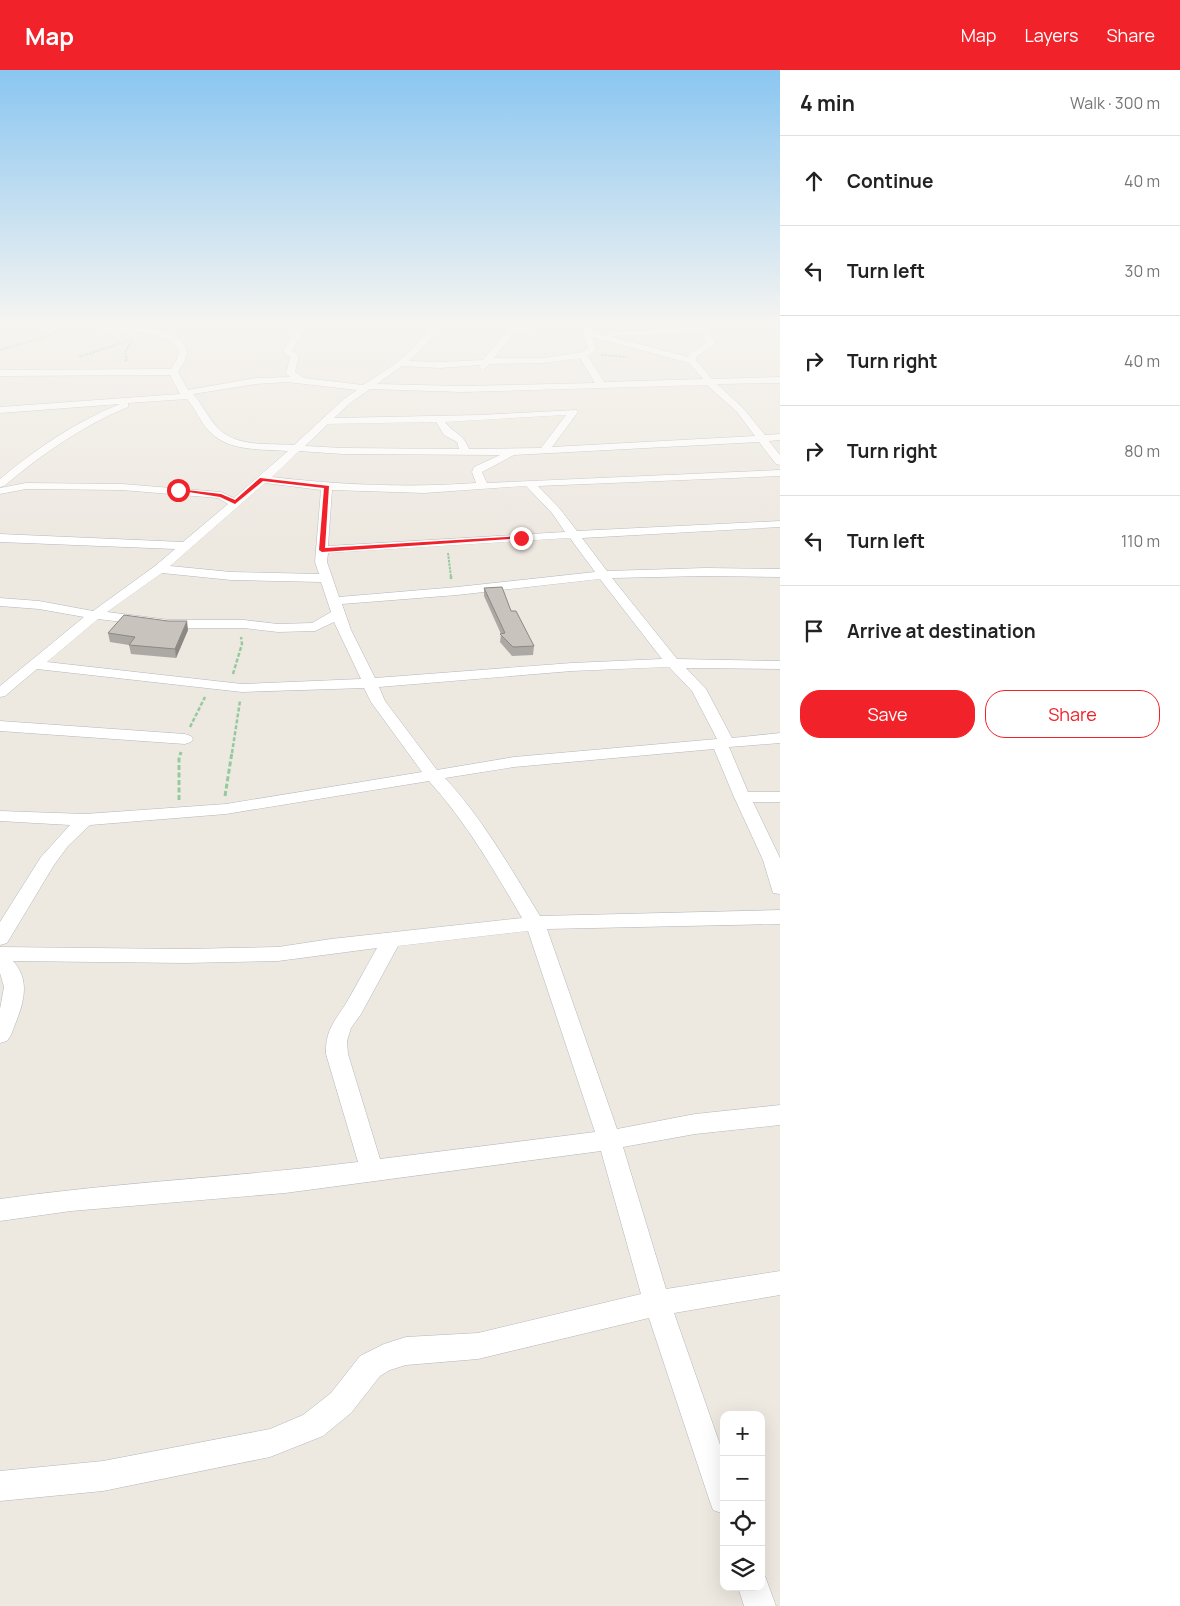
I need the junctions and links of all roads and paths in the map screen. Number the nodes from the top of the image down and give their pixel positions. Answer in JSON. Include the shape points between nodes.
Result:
{"nodes":[{"id":1,"x":148,"y":399,"type":"edge"},
{"id":2,"x":191,"y":399,"type":"edge"},
{"id":3,"x":350,"y":399,"type":"edge"},
{"id":4,"x":483,"y":399,"type":"edge"},
{"id":5,"x":568,"y":399,"type":"edge"},
{"id":6,"x":727,"y":399,"type":"edge"},
{"id":7,"x":135,"y":401,"type":"junction"},
{"id":8,"x":84,"y":404,"type":"junction"},
{"id":9,"x":2,"y":410,"type":"edge"},
{"id":10,"x":573,"y":412,"type":"junction"},
{"id":11,"x":438,"y":418,"type":"junction"},
{"id":12,"x":480,"y":418,"type":"junction"},
{"id":13,"x":2,"y":422,"type":"dead end"},
{"id":14,"x":327,"y":422,"type":"junction"},
{"id":15,"x":67,"y":432,"type":"junction"},
{"id":16,"x":780,"y":437,"type":"edge"},
{"id":17,"x":761,"y":438,"type":"junction"},
{"id":18,"x":297,"y":448,"type":"junction"},
{"id":19,"x":465,"y":451,"type":"junction"},
{"id":20,"x":544,"y":451,"type":"junction"},
{"id":21,"x":515,"y":452,"type":"junction"},
{"id":22,"x":779,"y":459,"type":"edge"},
{"id":23,"x":477,"y":472,"type":"junction"},
{"id":24,"x":780,"y":473,"type":"edge"},
{"id":25,"x":262,"y":479,"type":"junction"},
{"id":26,"x":529,"y":483,"type":"junction"},
{"id":27,"x":0,"y":484,"type":"edge"},
{"id":28,"x":483,"y":486,"type":"junction"},
{"id":29,"x":327,"y":487,"type":"junction"},
{"id":30,"x":450,"y":489,"type":"junction"},
{"id":31,"x":0,"y":491,"type":"edge"},
{"id":32,"x":235,"y":503,"type":"junction"},
{"id":33,"x":780,"y":524,"type":"edge"},
{"id":34,"x":574,"y":536,"type":"junction"},
{"id":35,"x":0,"y":538,"type":"edge"},
{"id":36,"x":446,"y":542,"type":"junction"},
{"id":37,"x":186,"y":546,"type":"junction"},
{"id":38,"x":322,"y":550,"type":"junction"},
{"id":39,"x":159,"y":569,"type":"junction"},
{"id":40,"x":780,"y":573,"type":"edge"},
{"id":41,"x":602,"y":575,"type":"junction"},
{"id":42,"x":325,"y":578,"type":"junction"},
{"id":43,"x":447,"y":592,"type":"junction"},
{"id":44,"x":0,"y":602,"type":"edge"},
{"id":45,"x":95,"y":615,"type":"junction"},
{"id":46,"x":338,"y":615,"type":"junction"},
{"id":47,"x":222,"y":624,"type":"junction"},
{"id":48,"x":673,"y":662,"type":"junction"},
{"id":49,"x":780,"y":665,"type":"edge"},
{"id":50,"x":36,"y":666,"type":"junction"},
{"id":51,"x":371,"y":683,"type":"junction"},
{"id":52,"x":235,"y":687,"type":"junction"},
{"id":53,"x":0,"y":693,"type":"edge"},
{"id":54,"x":0,"y":726,"type":"edge"},
{"id":55,"x":780,"y":738,"type":"edge"},
{"id":56,"x":185,"y":739,"type":"dead end"},
{"id":57,"x":724,"y":744,"type":"junction"},
{"id":58,"x":432,"y":774,"type":"junction"},
{"id":59,"x":742,"y":797,"type":"junction"},
{"id":60,"x":780,"y":797,"type":"edge"},
{"id":61,"x":226,"y":809,"type":"junction"},
{"id":62,"x":0,"y":816,"type":"edge"},
{"id":63,"x":85,"y":820,"type":"junction"},
{"id":64,"x":780,"y":888,"type":"edge"},
{"id":65,"x":780,"y":918,"type":"edge"},
{"id":66,"x":535,"y":923,"type":"junction"},
{"id":67,"x":0,"y":938,"type":"edge"},
{"id":68,"x":391,"y":940,"type":"junction"},
{"id":69,"x":0,"y":954,"type":"edge"},
{"id":70,"x":0,"y":961,"type":"edge"},
{"id":71,"x":0,"y":1035,"type":"edge"},
{"id":72,"x":780,"y":1115,"type":"edge"},
{"id":73,"x":609,"y":1140,"type":"junction"},
{"id":74,"x":372,"y":1171,"type":"junction"},
{"id":75,"x":0,"y":1210,"type":"edge"},
{"id":76,"x":780,"y":1283,"type":"edge"},
{"id":77,"x":657,"y":1303,"type":"junction"},
{"id":78,"x":0,"y":1486,"type":"edge"},
{"id":79,"x":720,"y":1488,"type":"edge"},
{"id":80,"x":755,"y":1591,"type":"edge"},
{"id":81,"x":760,"y":1606,"type":"edge"}],
"edges":[{"from":1,"to":7,"type":"street"},
{"from":2,"to":18,"type":"street","via":[[210,427],[228,440],[243,445]]},
{"from":3,"to":14,"type":"street"},
{"from":4,"to":12,"type":"street"},
{"from":5,"to":10,"type":"street"},
{"from":6,"to":17,"type":"street"},
{"from":7,"to":8,"type":"street"},
{"from":7,"to":15,"type":"street"},
{"from":8,"to":9,"type":"street"},
{"from":8,"to":15,"type":"street"},
{"from":9,"to":13,"type":"street","via":[[5,416]]},
{"from":10,"to":12,"type":"street"},
{"from":10,"to":20,"type":"street"},
{"from":11,"to":12,"type":"street"},
{"from":11,"to":14,"type":"street"},
{"from":11,"to":19,"type":"street","via":[[448,433],[461,440]]},
{"from":14,"to":18,"type":"street"},
{"from":15,"to":27,"type":"street"},
{"from":16,"to":17,"type":"street"},
{"from":17,"to":20,"type":"street"},
{"from":17,"to":22,"type":"street"},
{"from":18,"to":19,"type":"street"},
{"from":18,"to":25,"type":"street"},
{"from":19,"to":21,"type":"street"},
{"from":20,"to":21,"type":"street"},
{"from":21,"to":23,"type":"street","via":[[483,465]]},
{"from":23,"to":28,"type":"street"},
{"from":23,"to":30,"type":"street"},
{"from":24,"to":26,"type":"street"},
{"from":25,"to":29,"type":"street"},
{"from":25,"to":32,"type":"street"},
{"from":26,"to":28,"type":"street"},
{"from":26,"to":34,"type":"street"},
{"from":28,"to":30,"type":"street"},
{"from":29,"to":30,"type":"street"},
{"from":29,"to":38,"type":"street"},
{"from":31,"to":32,"type":"street","via":[[26,486],[122,487],[202,492],[221,495]]},
{"from":32,"to":37,"type":"street"},
{"from":33,"to":34,"type":"street"},
{"from":34,"to":36,"type":"street"},
{"from":34,"to":41,"type":"street"},
{"from":35,"to":37,"type":"street"},
{"from":36,"to":38,"type":"street"},
{"from":36,"to":43,"type":"path","via":[[451,580]]},
{"from":37,"to":39,"type":"street"},
{"from":38,"to":42,"type":"street","via":[[320,562]]},
{"from":39,"to":42,"type":"street","via":[[231,576]]},
{"from":39,"to":45,"type":"street"},
{"from":40,"to":41,"type":"street"},
{"from":41,"to":43,"type":"street"},
{"from":41,"to":48,"type":"street"},
{"from":42,"to":46,"type":"street"},
{"from":43,"to":46,"type":"street"},
{"from":44,"to":45,"type":"street"},
{"from":45,"to":47,"type":"street","via":[[170,624]]},
{"from":45,"to":50,"type":"street"},
{"from":46,"to":47,"type":"street","via":[[315,627]]},
{"from":46,"to":51,"type":"street"},
{"from":47,"to":52,"type":"path","via":[[242,638]]},
{"from":48,"to":49,"type":"street"},
{"from":48,"to":51,"type":"street"},
{"from":48,"to":57,"type":"street","via":[[699,689]]},
{"from":50,"to":52,"type":"street"},
{"from":50,"to":53,"type":"street"},
{"from":51,"to":52,"type":"street"},
{"from":51,"to":58,"type":"street","via":[[378,702]]},
{"from":52,"to":61,"type":"path","via":[[224,794]]},
{"from":54,"to":56,"type":"street"},
{"from":55,"to":57,"type":"street"},
{"from":57,"to":58,"type":"street","via":[[514,762]]},
{"from":57,"to":59,"type":"street"},
{"from":58,"to":61,"type":"street"},
{"from":58,"to":66,"type":"street","via":[[490,849]]},
{"from":59,"to":60,"type":"street"},
{"from":59,"to":64,"type":"street","via":[[772,860]]},
{"from":61,"to":63,"type":"street"},
{"from":62,"to":63,"type":"street"},
{"from":63,"to":67,"type":"street","via":[[47,861]]},
{"from":65,"to":66,"type":"street"},
{"from":66,"to":68,"type":"street"},
{"from":66,"to":73,"type":"street"},
{"from":68,"to":69,"type":"street","via":[[278,954]]},
{"from":68,"to":74,"type":"street","via":[[336,1041],[336,1054]]},
{"from":70,"to":71,"type":"street","via":[[13,976],[15,989]]},
{"from":72,"to":73,"type":"street","via":[[695,1124]]},
{"from":73,"to":74,"type":"street"},
{"from":73,"to":77,"type":"street"},
{"from":74,"to":75,"type":"street","via":[[285,1182],[71,1200]]},
{"from":76,"to":77,"type":"street"},
{"from":77,"to":78,"type":"street","via":[[478,1346],[406,1351],[384,1358],[370,1366],[341,1403],[313,1426],[270,1443],[103,1476]]},
{"from":77,"to":79,"type":"street"},
{"from":80,"to":81,"type":"street"}]}
